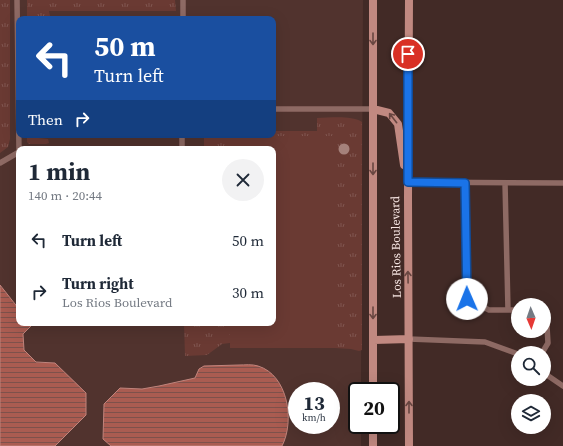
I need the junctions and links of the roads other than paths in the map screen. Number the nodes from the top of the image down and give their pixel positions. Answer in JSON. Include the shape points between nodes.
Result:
{"nodes":[{"id":1,"x":18,"y":0,"type":"edge"},
{"id":2,"x":183,"y":0,"type":"edge"},
{"id":3,"x":372,"y":0,"type":"edge"},
{"id":4,"x":409,"y":0,"type":"edge"},
{"id":5,"x":18,"y":16,"type":"edge"},
{"id":6,"x":183,"y":16,"type":"edge"},
{"id":7,"x":276,"y":109,"type":"edge"},
{"id":8,"x":373,"y":109,"type":"junction"},
{"id":9,"x":16,"y":154,"type":"edge"},
{"id":10,"x":0,"y":162,"type":"edge"},
{"id":11,"x":408,"y":182,"type":"junction"},
{"id":12,"x":465,"y":183,"type":"junction"},
{"id":13,"x":505,"y":183,"type":"junction"},
{"id":14,"x":563,"y":183,"type":"edge"},
{"id":15,"x":408,"y":197,"type":"junction"},
{"id":16,"x":508,"y":310,"type":"joint"},
{"id":17,"x":409,"y":339,"type":"junction"},
{"id":18,"x":374,"y":340,"type":"junction"},
{"id":19,"x":511,"y":351,"type":"edge"},
{"id":20,"x":551,"y":378,"type":"edge"},
{"id":21,"x":373,"y":382,"type":"edge"},
{"id":22,"x":563,"y":386,"type":"edge"},
{"id":23,"x":373,"y":434,"type":"edge"},
{"id":24,"x":373,"y":446,"type":"edge"},
{"id":25,"x":409,"y":446,"type":"edge"}],
"edges":[{"from":1,"to":5,"type":"lane"},
{"from":2,"to":6,"type":"lane"},
{"from":3,"to":8,"type":"main road","name":"Los Rios Boulevard","one_way":true},
{"from":4,"to":11,"type":"main road","name":"Los Rios Boulevard"},
{"from":7,"to":8,"type":"lane"},
{"from":15,"to":8,"type":"main road","one_way":true,"via":[[398,124],[390,113]]},
{"from":8,"to":18,"type":"main road","name":"Los Rios Boulevard","one_way":true},
{"from":9,"to":10,"type":"lane"},
{"from":11,"to":12,"type":"lane"},
{"from":11,"to":15,"type":"main road","name":"Los Rios Boulevard"},
{"from":12,"to":13,"type":"lane"},
{"from":12,"to":16,"type":"lane","via":[[467,299],[489,310]]},
{"from":13,"to":14,"type":"lane"},
{"from":13,"to":16,"type":"lane"},
{"from":17,"to":15,"type":"main road","name":"Los Rios Boulevard","one_way":true},
{"from":17,"to":18,"type":"main road"},
{"from":17,"to":19,"type":"lane","via":[[485,342]]},
{"from":25,"to":17,"type":"main road","name":"Los Rios Boulevard","one_way":true},
{"from":18,"to":21,"type":"main road","name":"Los Rios Boulevard"},
{"from":20,"to":22,"type":"lane"},
{"from":23,"to":24,"type":"main road"}]}
